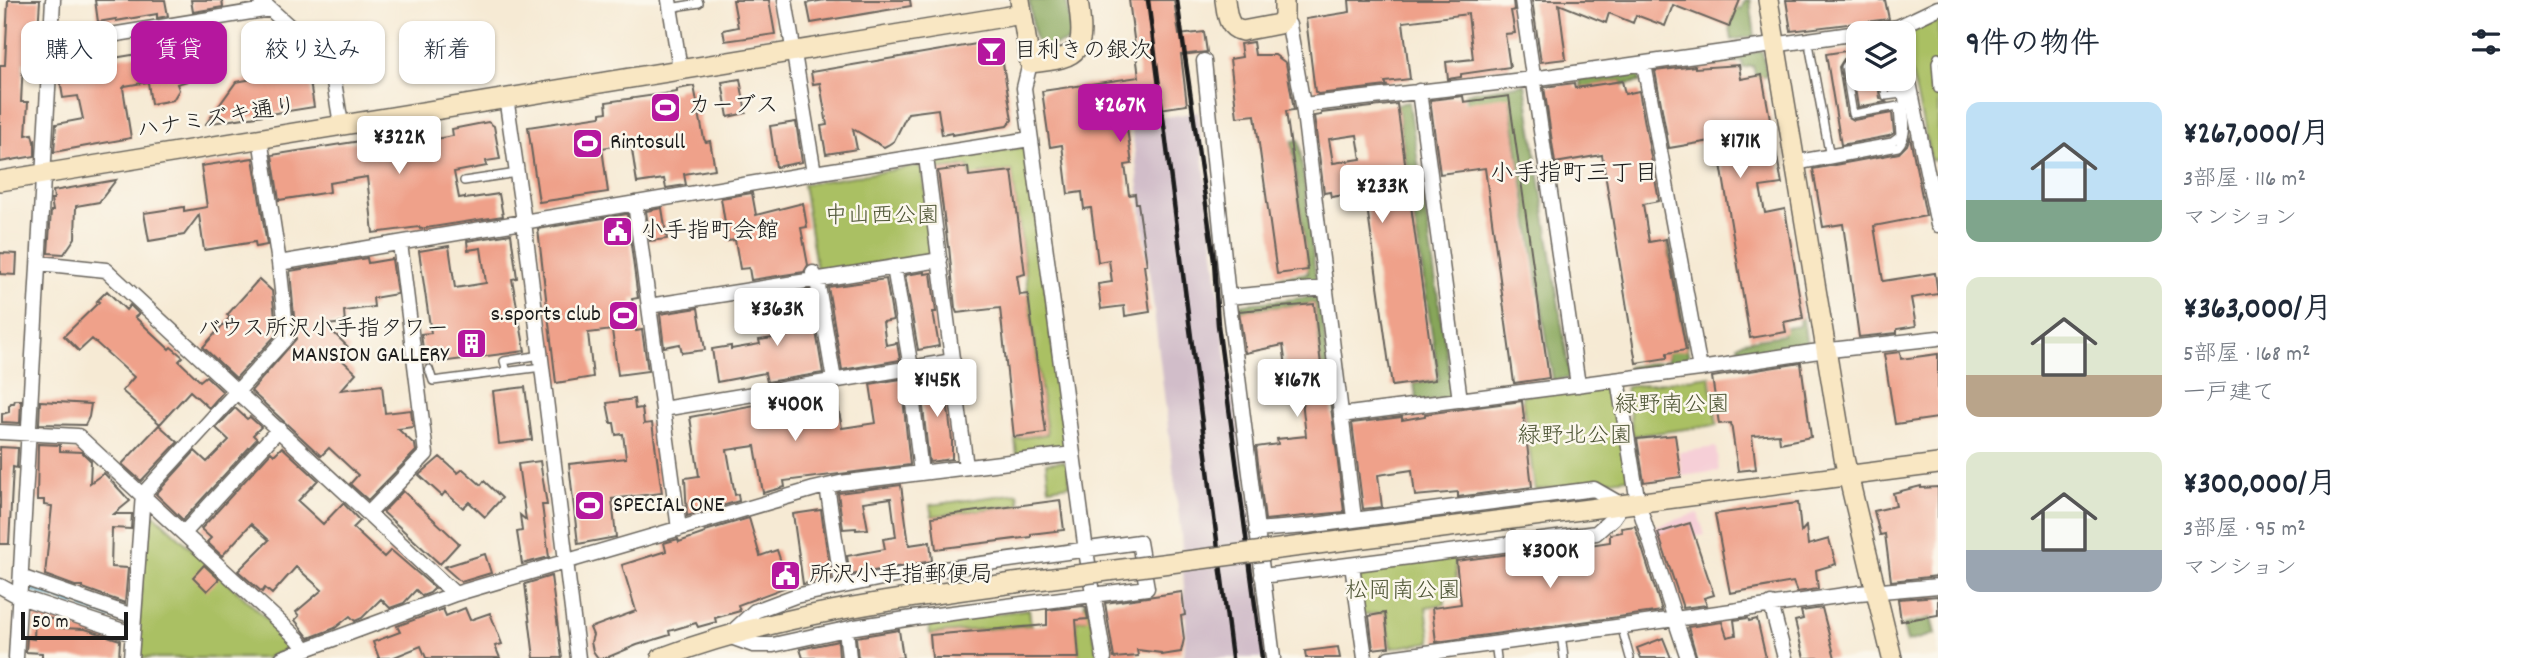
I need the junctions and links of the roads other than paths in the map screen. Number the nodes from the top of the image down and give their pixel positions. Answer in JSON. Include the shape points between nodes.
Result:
{"nodes":[{"id":1,"x":52,"y":0,"type":"edge"},
{"id":2,"x":698,"y":0,"type":"edge"},
{"id":3,"x":785,"y":0,"type":"edge"},
{"id":4,"x":1078,"y":0,"type":"edge"},
{"id":5,"x":1225,"y":0,"type":"edge"},
{"id":6,"x":1522,"y":0,"type":"edge"},
{"id":7,"x":1768,"y":0,"type":"edge"},
{"id":8,"x":670,"y":4,"type":"edge"},
{"id":9,"x":265,"y":5,"type":"edge"},
{"id":10,"x":1021,"y":7,"type":"edge"},
{"id":11,"x":1284,"y":8,"type":"edge"},
{"id":12,"x":1938,"y":8,"type":"edge"},
{"id":13,"x":51,"y":21,"type":"edge"},
{"id":14,"x":1914,"y":21,"type":"edge"},
{"id":15,"x":117,"y":33,"type":"edge"},
{"id":16,"x":1846,"y":35,"type":"edge"},
{"id":17,"x":1776,"y":46,"type":"junction"},
{"id":18,"x":1810,"y":49,"type":"dead end"},
{"id":19,"x":794,"y":50,"type":"junction"},
{"id":20,"x":1938,"y":57,"type":"edge"},
{"id":21,"x":1204,"y":61,"type":"dead end"},
{"id":22,"x":1030,"y":63,"type":"junction"},
{"id":23,"x":1644,"y":64,"type":"junction"},
{"id":24,"x":680,"y":69,"type":"junction"},
{"id":25,"x":1532,"y":79,"type":"junction"},
{"id":26,"x":48,"y":84,"type":"edge"},
{"id":27,"x":1938,"y":89,"type":"edge"},
{"id":28,"x":1419,"y":91,"type":"junction"},
{"id":29,"x":1849,"y":91,"type":"edge"},
{"id":30,"x":1885,"y":91,"type":"edge"},
{"id":31,"x":1911,"y":91,"type":"edge"},
{"id":32,"x":506,"y":97,"type":"junction"},
{"id":33,"x":1303,"y":105,"type":"junction"},
{"id":34,"x":341,"y":124,"type":"junction"},
{"id":35,"x":260,"y":138,"type":"junction"},
{"id":36,"x":1030,"y":139,"type":"junction"},
{"id":37,"x":1829,"y":152,"type":"junction"},
{"id":38,"x":926,"y":157,"type":"junction"},
{"id":39,"x":1795,"y":163,"type":"junction"},
{"id":40,"x":43,"y":173,"type":"junction"},
{"id":41,"x":517,"y":173,"type":"junction"},
{"id":42,"x":814,"y":173,"type":"junction"},
{"id":43,"x":0,"y":181,"type":"edge"},
{"id":44,"x":464,"y":181,"type":"dead end"},
{"id":45,"x":635,"y":203,"type":"junction"},
{"id":46,"x":524,"y":222,"type":"junction"},
{"id":47,"x":1938,"y":225,"type":"edge"},
{"id":48,"x":400,"y":243,"type":"junction"},
{"id":49,"x":940,"y":260,"type":"junction"},
{"id":50,"x":39,"y":262,"type":"junction"},
{"id":51,"x":279,"y":263,"type":"junction"},
{"id":52,"x":894,"y":267,"type":"junction"},
{"id":53,"x":815,"y":277,"type":"junction"},
{"id":54,"x":1325,"y":288,"type":"junction"},
{"id":55,"x":1228,"y":297,"type":"junction"},
{"id":56,"x":649,"y":306,"type":"junction"},
{"id":57,"x":1938,"y":338,"type":"edge"},
{"id":58,"x":1826,"y":350,"type":"junction"},
{"id":59,"x":542,"y":361,"type":"junction"},
{"id":60,"x":953,"y":361,"type":"junction"},
{"id":61,"x":429,"y":369,"type":"dead end"},
{"id":62,"x":910,"y":369,"type":"junction"},
{"id":63,"x":1700,"y":369,"type":"junction"},
{"id":64,"x":503,"y":372,"type":"junction"},
{"id":65,"x":834,"y":380,"type":"junction"},
{"id":66,"x":1618,"y":380,"type":"junction"},
{"id":67,"x":1578,"y":385,"type":"junction"},
{"id":68,"x":237,"y":390,"type":"junction"},
{"id":69,"x":1460,"y":400,"type":"junction"},
{"id":70,"x":663,"y":409,"type":"junction"},
{"id":71,"x":1341,"y":415,"type":"junction"},
{"id":72,"x":279,"y":429,"type":"junction"},
{"id":73,"x":0,"y":432,"type":"edge"},
{"id":74,"x":29,"y":434,"type":"junction"},
{"id":75,"x":1073,"y":454,"type":"junction"},
{"id":76,"x":1938,"y":464,"type":"edge"},
{"id":77,"x":966,"y":467,"type":"junction"},
{"id":78,"x":921,"y":473,"type":"junction"},
{"id":79,"x":1848,"y":476,"type":"junction"},
{"id":80,"x":827,"y":486,"type":"junction"},
{"id":81,"x":142,"y":494,"type":"junction"},
{"id":82,"x":1630,"y":504,"type":"junction"},
{"id":83,"x":369,"y":513,"type":"junction"},
{"id":84,"x":1354,"y":519,"type":"junction"},
{"id":85,"x":679,"y":528,"type":"junction"},
{"id":86,"x":1256,"y":530,"type":"junction"},
{"id":87,"x":184,"y":533,"type":"junction"},
{"id":88,"x":1086,"y":551,"type":"junction"},
{"id":89,"x":567,"y":560,"type":"junction"},
{"id":90,"x":1352,"y":565,"type":"junction"},
{"id":91,"x":1262,"y":576,"type":"junction"},
{"id":92,"x":21,"y":577,"type":"junction"},
{"id":93,"x":842,"y":585,"type":"junction"},
{"id":94,"x":0,"y":586,"type":"edge"},
{"id":95,"x":1938,"y":586,"type":"edge"},
{"id":96,"x":1876,"y":591,"type":"junction"},
{"id":97,"x":455,"y":594,"type":"junction"},
{"id":98,"x":1093,"y":595,"type":"junction"},
{"id":99,"x":20,"y":597,"type":"junction"},
{"id":100,"x":1771,"y":604,"type":"junction"},
{"id":101,"x":133,"y":616,"type":"junction"},
{"id":102,"x":1675,"y":619,"type":"junction"},
{"id":103,"x":1621,"y":625,"type":"junction"},
{"id":104,"x":846,"y":629,"type":"junction"},
{"id":105,"x":132,"y":634,"type":"junction"},
{"id":106,"x":1560,"y":634,"type":"junction"},
{"id":107,"x":728,"y":636,"type":"junction"},
{"id":108,"x":1495,"y":642,"type":"junction"},
{"id":109,"x":305,"y":649,"type":"junction"},
{"id":110,"x":1466,"y":652,"type":"edge"},
{"id":111,"x":16,"y":658,"type":"edge"},
{"id":112,"x":131,"y":658,"type":"edge"},
{"id":113,"x":282,"y":658,"type":"edge"},
{"id":114,"x":578,"y":658,"type":"edge"},
{"id":115,"x":661,"y":658,"type":"edge"},
{"id":116,"x":849,"y":658,"type":"edge"},
{"id":117,"x":1104,"y":658,"type":"edge"},
{"id":118,"x":1273,"y":658,"type":"edge"},
{"id":119,"x":1365,"y":658,"type":"edge"},
{"id":120,"x":1389,"y":658,"type":"edge"},
{"id":121,"x":1497,"y":658,"type":"edge"},
{"id":122,"x":1564,"y":658,"type":"edge"},
{"id":123,"x":1630,"y":658,"type":"edge"},
{"id":124,"x":1688,"y":658,"type":"edge"},
{"id":125,"x":1785,"y":658,"type":"edge"},
{"id":126,"x":1892,"y":658,"type":"edge"}],
"edges":[{"from":1,"to":13,"type":"street"},
{"from":2,"to":8,"type":"lane"},
{"from":3,"to":19,"type":"street"},
{"from":4,"to":22,"type":"street","via":[[1083,36],[1079,47],[1054,61]]},
{"from":5,"to":11,"type":"street","via":[[1227,16],[1237,30],[1271,28],[1279,24]]},
{"from":6,"to":25,"type":"street"},
{"from":7,"to":17,"type":"street"},
{"from":8,"to":24,"type":"street"},
{"from":9,"to":15,"type":"street"},
{"from":9,"to":34,"type":"street","via":[[331,64]]},
{"from":10,"to":19,"type":"street","name":"ハナミズキ通り"},
{"from":10,"to":22,"type":"street"},
{"from":11,"to":33,"type":"street"},
{"from":12,"to":14,"type":"street"},
{"from":16,"to":17,"type":"street"},
{"from":17,"to":23,"type":"street"},
{"from":17,"to":39,"type":"street"},
{"from":18,"to":37,"type":"lane"},
{"from":19,"to":24,"type":"street","name":"ハナミズキ通り"},
{"from":19,"to":42,"type":"street"},
{"from":20,"to":27,"type":"lane"},
{"from":21,"to":55,"type":"street"},
{"from":22,"to":36,"type":"street","via":[[1024,88]]},
{"from":23,"to":25,"type":"street"},
{"from":23,"to":63,"type":"street"},
{"from":24,"to":32,"type":"street","name":"ハナミズキ通り"},
{"from":25,"to":28,"type":"street"},
{"from":25,"to":67,"type":"street"},
{"from":26,"to":40,"type":"street"},
{"from":28,"to":33,"type":"street"},
{"from":28,"to":69,"type":"street"},
{"from":29,"to":37,"type":"lane","via":[[1853,114],[1898,106],[1899,136],[1892,142]]},
{"from":30,"to":39,"type":"lane","via":[[1886,96],[1902,94],[1906,133],[1898,147]]},
{"from":31,"to":47,"type":"street"},
{"from":32,"to":34,"type":"street","name":"ハナミズキ通り"},
{"from":32,"to":41,"type":"street"},
{"from":33,"to":54,"type":"street"},
{"from":34,"to":35,"type":"street","name":"ハナミズキ通り"},
{"from":35,"to":40,"type":"street","name":"ハナミズキ通り"},
{"from":35,"to":51,"type":"street"},
{"from":36,"to":38,"type":"street"},
{"from":36,"to":75,"type":"street"},
{"from":37,"to":39,"type":"lane"},
{"from":38,"to":42,"type":"street"},
{"from":38,"to":49,"type":"street"},
{"from":39,"to":58,"type":"street"},
{"from":40,"to":43,"type":"street","name":"ハナミズキ通り"},
{"from":40,"to":50,"type":"street"},
{"from":41,"to":44,"type":"lane"},
{"from":41,"to":46,"type":"street"},
{"from":42,"to":45,"type":"street"},
{"from":45,"to":46,"type":"street"},
{"from":45,"to":56,"type":"street"},
{"from":46,"to":48,"type":"street"},
{"from":46,"to":59,"type":"street"},
{"from":48,"to":51,"type":"street"},
{"from":48,"to":83,"type":"street","via":[[426,454]]},
{"from":49,"to":52,"type":"street"},
{"from":49,"to":60,"type":"street"},
{"from":50,"to":68,"type":"street","via":[[106,270]]},
{"from":50,"to":74,"type":"street"},
{"from":51,"to":68,"type":"street","via":[[287,337]]},
{"from":52,"to":53,"type":"street"},
{"from":52,"to":62,"type":"street"},
{"from":53,"to":56,"type":"street"},
{"from":53,"to":65,"type":"street"},
{"from":54,"to":55,"type":"street"},
{"from":54,"to":71,"type":"street"},
{"from":55,"to":86,"type":"street"},
{"from":56,"to":70,"type":"street"},
{"from":57,"to":58,"type":"street"},
{"from":58,"to":63,"type":"street"},
{"from":58,"to":79,"type":"street"},
{"from":59,"to":64,"type":"lane"},
{"from":59,"to":64,"type":"lane","via":[[504,360]]},
{"from":59,"to":89,"type":"street"},
{"from":60,"to":62,"type":"street"},
{"from":60,"to":77,"type":"street"},
{"from":61,"to":64,"type":"lane","via":[[433,381]]},
{"from":62,"to":65,"type":"street"},
{"from":62,"to":78,"type":"street"},
{"from":63,"to":66,"type":"street"},
{"from":65,"to":70,"type":"street"},
{"from":66,"to":67,"type":"street"},
{"from":66,"to":82,"type":"street"},
{"from":67,"to":69,"type":"street"},
{"from":68,"to":72,"type":"street"},
{"from":68,"to":81,"type":"street"},
{"from":69,"to":71,"type":"street"},
{"from":70,"to":85,"type":"street"},
{"from":71,"to":84,"type":"street"},
{"from":72,"to":83,"type":"street"},
{"from":72,"to":87,"type":"street"},
{"from":73,"to":74,"type":"street"},
{"from":74,"to":81,"type":"street","via":[[78,436]]},
{"from":74,"to":92,"type":"street"},
{"from":75,"to":77,"type":"street"},
{"from":75,"to":88,"type":"street"},
{"from":76,"to":79,"type":"street"},
{"from":77,"to":78,"type":"street"},
{"from":78,"to":80,"type":"street"},
{"from":79,"to":82,"type":"street"},
{"from":79,"to":96,"type":"street"},
{"from":80,"to":85,"type":"street"},
{"from":80,"to":93,"type":"street"},
{"from":81,"to":87,"type":"street"},
{"from":81,"to":101,"type":"street"},
{"from":82,"to":84,"type":"street","via":[[1594,489]]},
{"from":82,"to":90,"type":"street","via":[[1596,533]]},
{"from":82,"to":102,"type":"street"},
{"from":82,"to":107,"type":"street","bridge":true,"via":[[876,602],[793,617]]},
{"from":83,"to":97,"type":"street"},
{"from":84,"to":86,"type":"street"},
{"from":85,"to":89,"type":"street"},
{"from":86,"to":91,"type":"street"},
{"from":87,"to":109,"type":"street"},
{"from":88,"to":93,"type":"street"},
{"from":88,"to":98,"type":"street"},
{"from":88,"to":98,"type":"street","via":[[1139,542],[1147,588]]},
{"from":89,"to":97,"type":"street"},
{"from":89,"to":114,"type":"street"},
{"from":90,"to":91,"type":"street"},
{"from":90,"to":119,"type":"street"},
{"from":91,"to":118,"type":"street"},
{"from":92,"to":99,"type":"street"},
{"from":92,"to":101,"type":"street"},
{"from":93,"to":107,"type":"street","via":[[755,611]]},
{"from":94,"to":99,"type":"street"},
{"from":95,"to":96,"type":"street"},
{"from":96,"to":100,"type":"street"},
{"from":96,"to":126,"type":"street"},
{"from":97,"to":109,"type":"street"},
{"from":98,"to":104,"type":"street"},
{"from":98,"to":117,"type":"street"},
{"from":99,"to":105,"type":"street"},
{"from":99,"to":111,"type":"street"},
{"from":100,"to":102,"type":"street"},
{"from":100,"to":125,"type":"street"},
{"from":101,"to":105,"type":"street"},
{"from":102,"to":103,"type":"street"},
{"from":102,"to":124,"type":"street"},
{"from":103,"to":106,"type":"street"},
{"from":103,"to":123,"type":"lane"},
{"from":104,"to":107,"type":"street","via":[[774,645],[753,645]]},
{"from":104,"to":116,"type":"street"},
{"from":105,"to":112,"type":"street"},
{"from":106,"to":108,"type":"street"},
{"from":106,"to":122,"type":"lane"},
{"from":107,"to":115,"type":"street"},
{"from":108,"to":110,"type":"street"},
{"from":108,"to":121,"type":"lane"},
{"from":109,"to":113,"type":"street"},
{"from":110,"to":120,"type":"street"}]}
